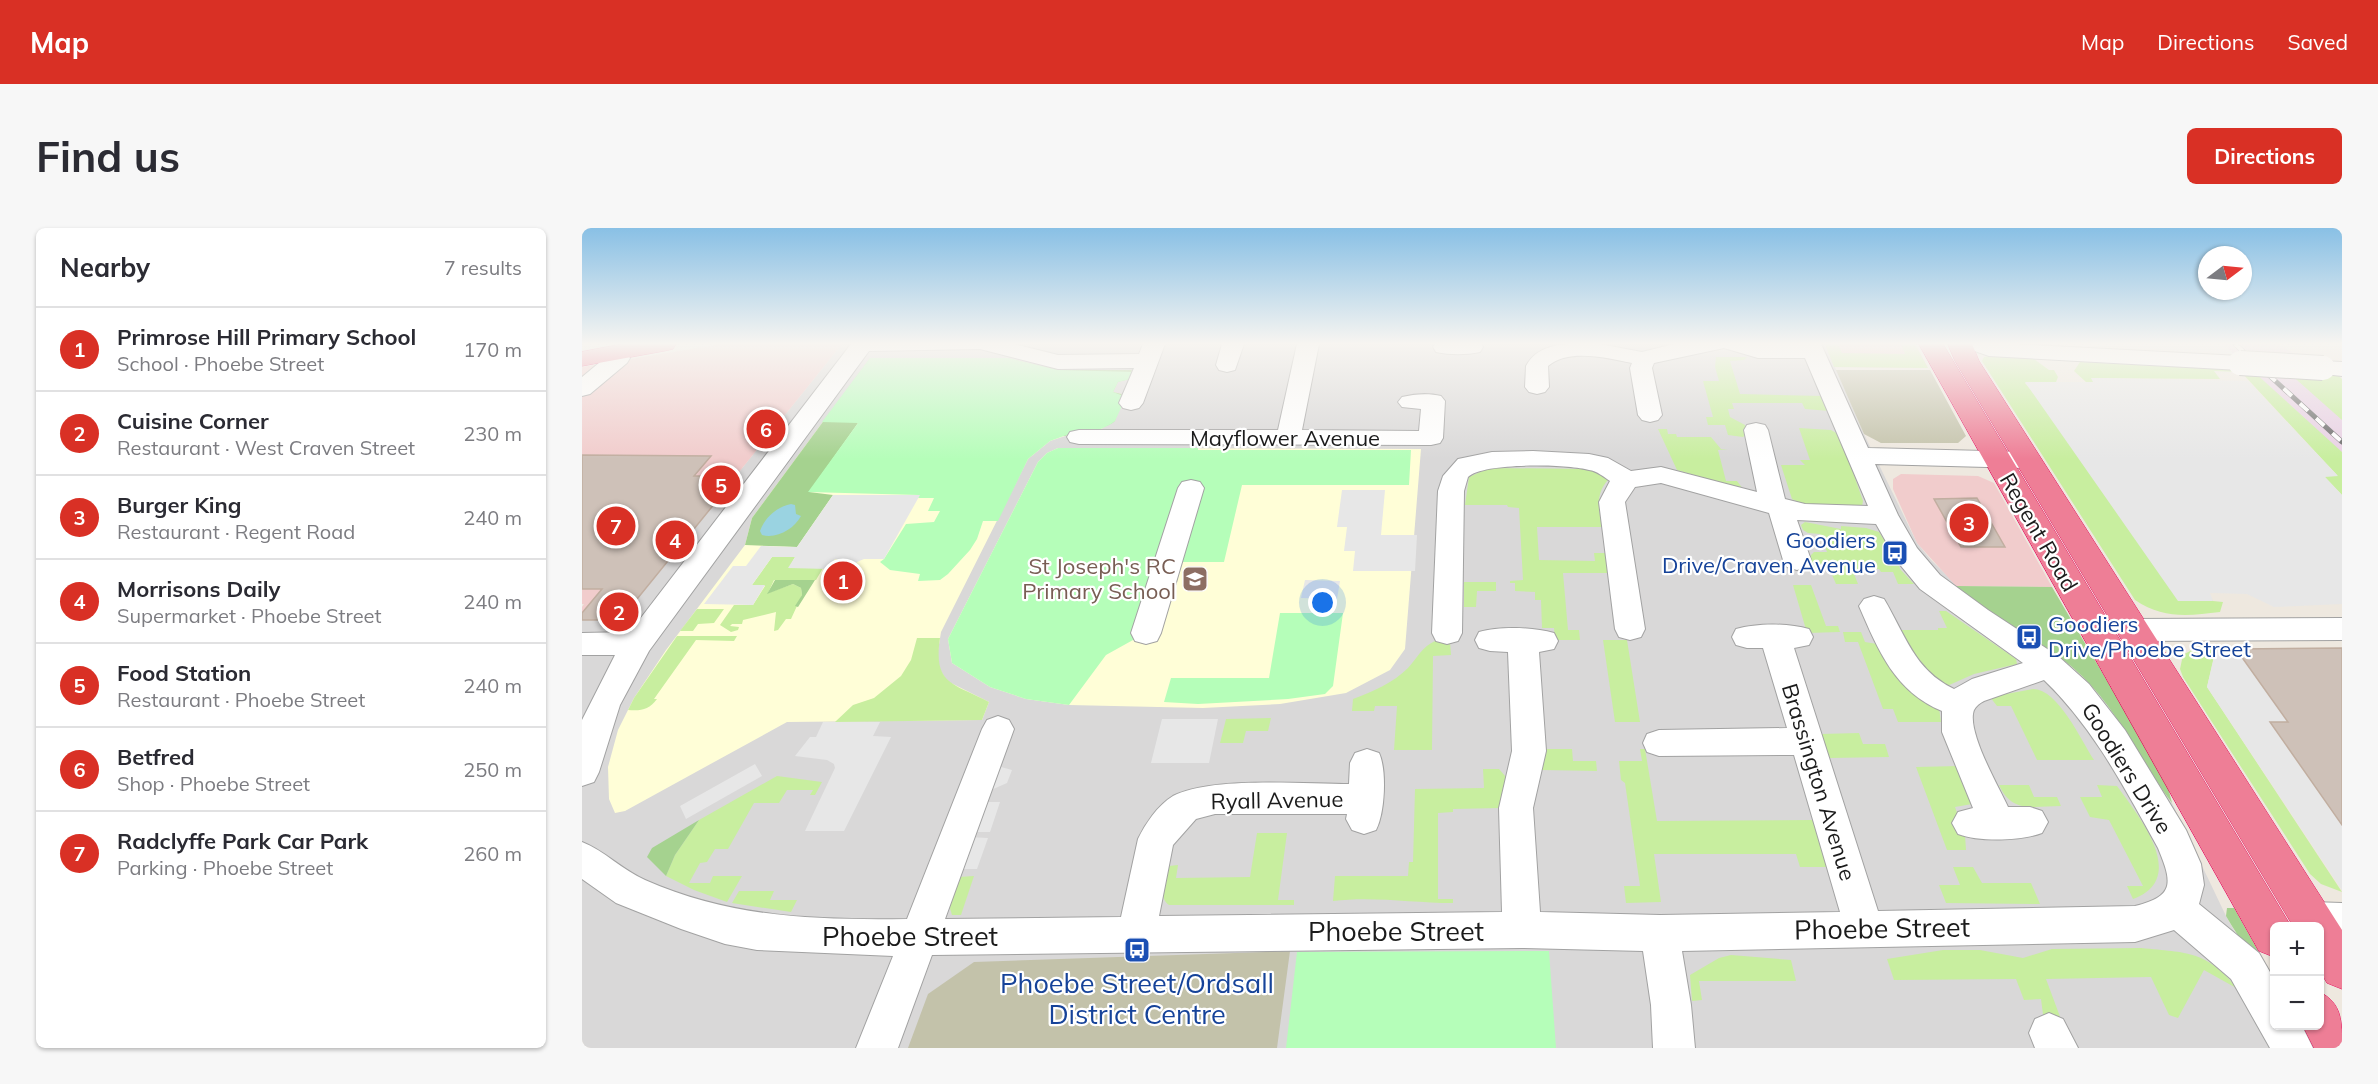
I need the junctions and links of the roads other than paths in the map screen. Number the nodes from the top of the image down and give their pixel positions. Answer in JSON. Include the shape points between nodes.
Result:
{"nodes":[{"id":1,"x":835,"y":382,"type":"edge"},
{"id":2,"x":1135,"y":382,"type":"edge"},
{"id":3,"x":1300,"y":382,"type":"edge"},
{"id":4,"x":1535,"y":382,"type":"edge"},
{"id":5,"x":1644,"y":382,"type":"edge"},
{"id":6,"x":1826,"y":382,"type":"edge"},
{"id":7,"x":1958,"y":382,"type":"edge"},
{"id":8,"x":1968,"y":382,"type":"edge"},
{"id":9,"x":1535,"y":387,"type":"dead end"},
{"id":10,"x":1130,"y":392,"type":"dead end"},
{"id":11,"x":1410,"y":402,"type":"dead end"},
{"id":12,"x":1651,"y":415,"type":"dead end"},
{"id":13,"x":1756,"y":430,"type":"dead end"},
{"id":14,"x":1079,"y":437,"type":"dead end"},
{"id":15,"x":1288,"y":438,"type":"junction"},
{"id":16,"x":1859,"y":456,"type":"junction"},
{"id":17,"x":2013,"y":460,"type":"junction"},
{"id":18,"x":1627,"y":480,"type":"junction"},
{"id":19,"x":1191,"y":488,"type":"dead end"},
{"id":20,"x":1777,"y":506,"type":"junction"},
{"id":21,"x":1885,"y":515,"type":"junction"},
{"id":22,"x":1801,"y":548,"type":"dead end"},
{"id":23,"x":1876,"y":624,"type":"dead end"},
{"id":24,"x":1630,"y":629,"type":"dead end"},
{"id":25,"x":2342,"y":629,"type":"edge"},
{"id":26,"x":2132,"y":630,"type":"junction"},
{"id":27,"x":1146,"y":633,"type":"dead end"},
{"id":28,"x":1447,"y":633,"type":"dead end"},
{"id":29,"x":1773,"y":637,"type":"dead end"},
{"id":30,"x":1490,"y":640,"type":"dead end"},
{"id":31,"x":638,"y":643,"type":"junction"},
{"id":32,"x":582,"y":644,"type":"edge"},
{"id":33,"x":2048,"y":664,"type":"junction"},
{"id":34,"x":1959,"y":704,"type":"junction"},
{"id":35,"x":998,"y":729,"type":"dead end"},
{"id":36,"x":1807,"y":741,"type":"junction"},
{"id":37,"x":1659,"y":743,"type":"dead end"},
{"id":38,"x":1367,"y":763,"type":"dead end"},
{"id":39,"x":582,"y":772,"type":"edge"},
{"id":40,"x":1999,"y":822,"type":"dead end"},
{"id":41,"x":582,"y":858,"type":"edge"},
{"id":42,"x":2176,"y":908,"type":"junction"},
{"id":43,"x":2320,"y":922,"type":"edge"},
{"id":44,"x":1864,"y":928,"type":"junction"},
{"id":45,"x":2324,"y":929,"type":"edge"},
{"id":46,"x":1522,"y":930,"type":"junction"},
{"id":47,"x":2270,"y":930,"type":"edge"},
{"id":48,"x":1137,"y":933,"type":"junction"},
{"id":49,"x":1660,"y":933,"type":"junction"},
{"id":50,"x":920,"y":938,"type":"junction"},
{"id":51,"x":2342,"y":968,"type":"edge"},
{"id":52,"x":2270,"y":1009,"type":"edge"},
{"id":53,"x":2324,"y":1022,"type":"edge"},
{"id":54,"x":2282,"y":1030,"type":"edge"},
{"id":55,"x":877,"y":1048,"type":"edge"},
{"id":56,"x":1674,"y":1048,"type":"edge"},
{"id":57,"x":2292,"y":1048,"type":"edge"},
{"id":58,"x":2339,"y":1048,"type":"edge"}],
"edges":[{"from":1,"to":31,"type":"street"},
{"from":2,"to":10,"type":"street"},
{"from":3,"to":15,"type":"street"},
{"from":4,"to":9,"type":"street"},
{"from":5,"to":12,"type":"street"},
{"from":6,"to":16,"type":"street","name":"Goodiers Drive"},
{"from":7,"to":17,"type":"highway","name":"Regent Road"},
{"from":8,"to":17,"type":"highway"},
{"from":11,"to":15,"type":"street","name":"Mayflower Avenue","via":[[1434,401],[1431,438]]},
{"from":13,"to":20,"type":"street"},
{"from":14,"to":15,"type":"street","name":"Mayflower Avenue"},
{"from":16,"to":17,"type":"street"},
{"from":16,"to":21,"type":"street","name":"Goodiers Drive"},
{"from":17,"to":26,"type":"highway","name":"Regent Road"},
{"from":17,"to":47,"type":"highway","name":"Regent Road"},
{"from":18,"to":20,"type":"street","via":[[1670,477]]},
{"from":18,"to":24,"type":"street","via":[[1612,502]]},
{"from":18,"to":28,"type":"street","via":[[1599,464],[1579,460],[1492,460],[1472,462],[1459,470],[1451,491]]},
{"from":19,"to":27,"type":"street"},
{"from":20,"to":21,"type":"street","via":[[1830,515]]},
{"from":20,"to":22,"type":"street"},
{"from":21,"to":33,"type":"street","name":"Goodiers Drive","via":[[1907,554],[1930,582]]},
{"from":23,"to":34,"type":"street","via":[[1914,680]]},
{"from":25,"to":26,"type":"street"},
{"from":26,"to":43,"type":"highway","name":"Regent Road"},
{"from":29,"to":36,"type":"street","name":"Brassington Avenue"},
{"from":30,"to":46,"type":"street","via":[[1533,641],[1529,751],[1516,808]]},
{"from":31,"to":32,"type":"street"},
{"from":31,"to":39,"type":"street","via":[[596,720]]},
{"from":33,"to":34,"type":"street","via":[[2020,677],[1979,688]]},
{"from":33,"to":42,"type":"street","name":"Goodiers Drive","via":[[2078,693],[2113,739],[2173,841],[2183,864],[2186,885]]},
{"from":34,"to":40,"type":"street","via":[[1958,732]]},
{"from":35,"to":50,"type":"street"},
{"from":36,"to":37,"type":"street"},
{"from":36,"to":44,"type":"street","name":"Brassington Avenue"},
{"from":38,"to":48,"type":"street","name":"Ryall Avenue","via":[[1365,809],[1215,799],[1185,807],[1156,839]]},
{"from":41,"to":50,"type":"street","name":"Phoebe Street","via":[[629,891],[724,926],[790,935]]},
{"from":42,"to":44,"type":"street","name":"Phoebe Street","via":[[2135,924]]},
{"from":42,"to":52,"type":"street","via":[[2245,966]]},
{"from":44,"to":49,"type":"street","name":"Phoebe Street"},
{"from":45,"to":51,"type":"highway","name":"Regent Road"},
{"from":46,"to":48,"type":"street","name":"Phoebe Street"},
{"from":46,"to":49,"type":"street","name":"Phoebe Street"},
{"from":48,"to":50,"type":"street","name":"Phoebe Street"},
{"from":49,"to":56,"type":"street"},
{"from":50,"to":55,"type":"street"},
{"from":53,"to":58,"type":"highway"},
{"from":54,"to":57,"type":"street"}]}
